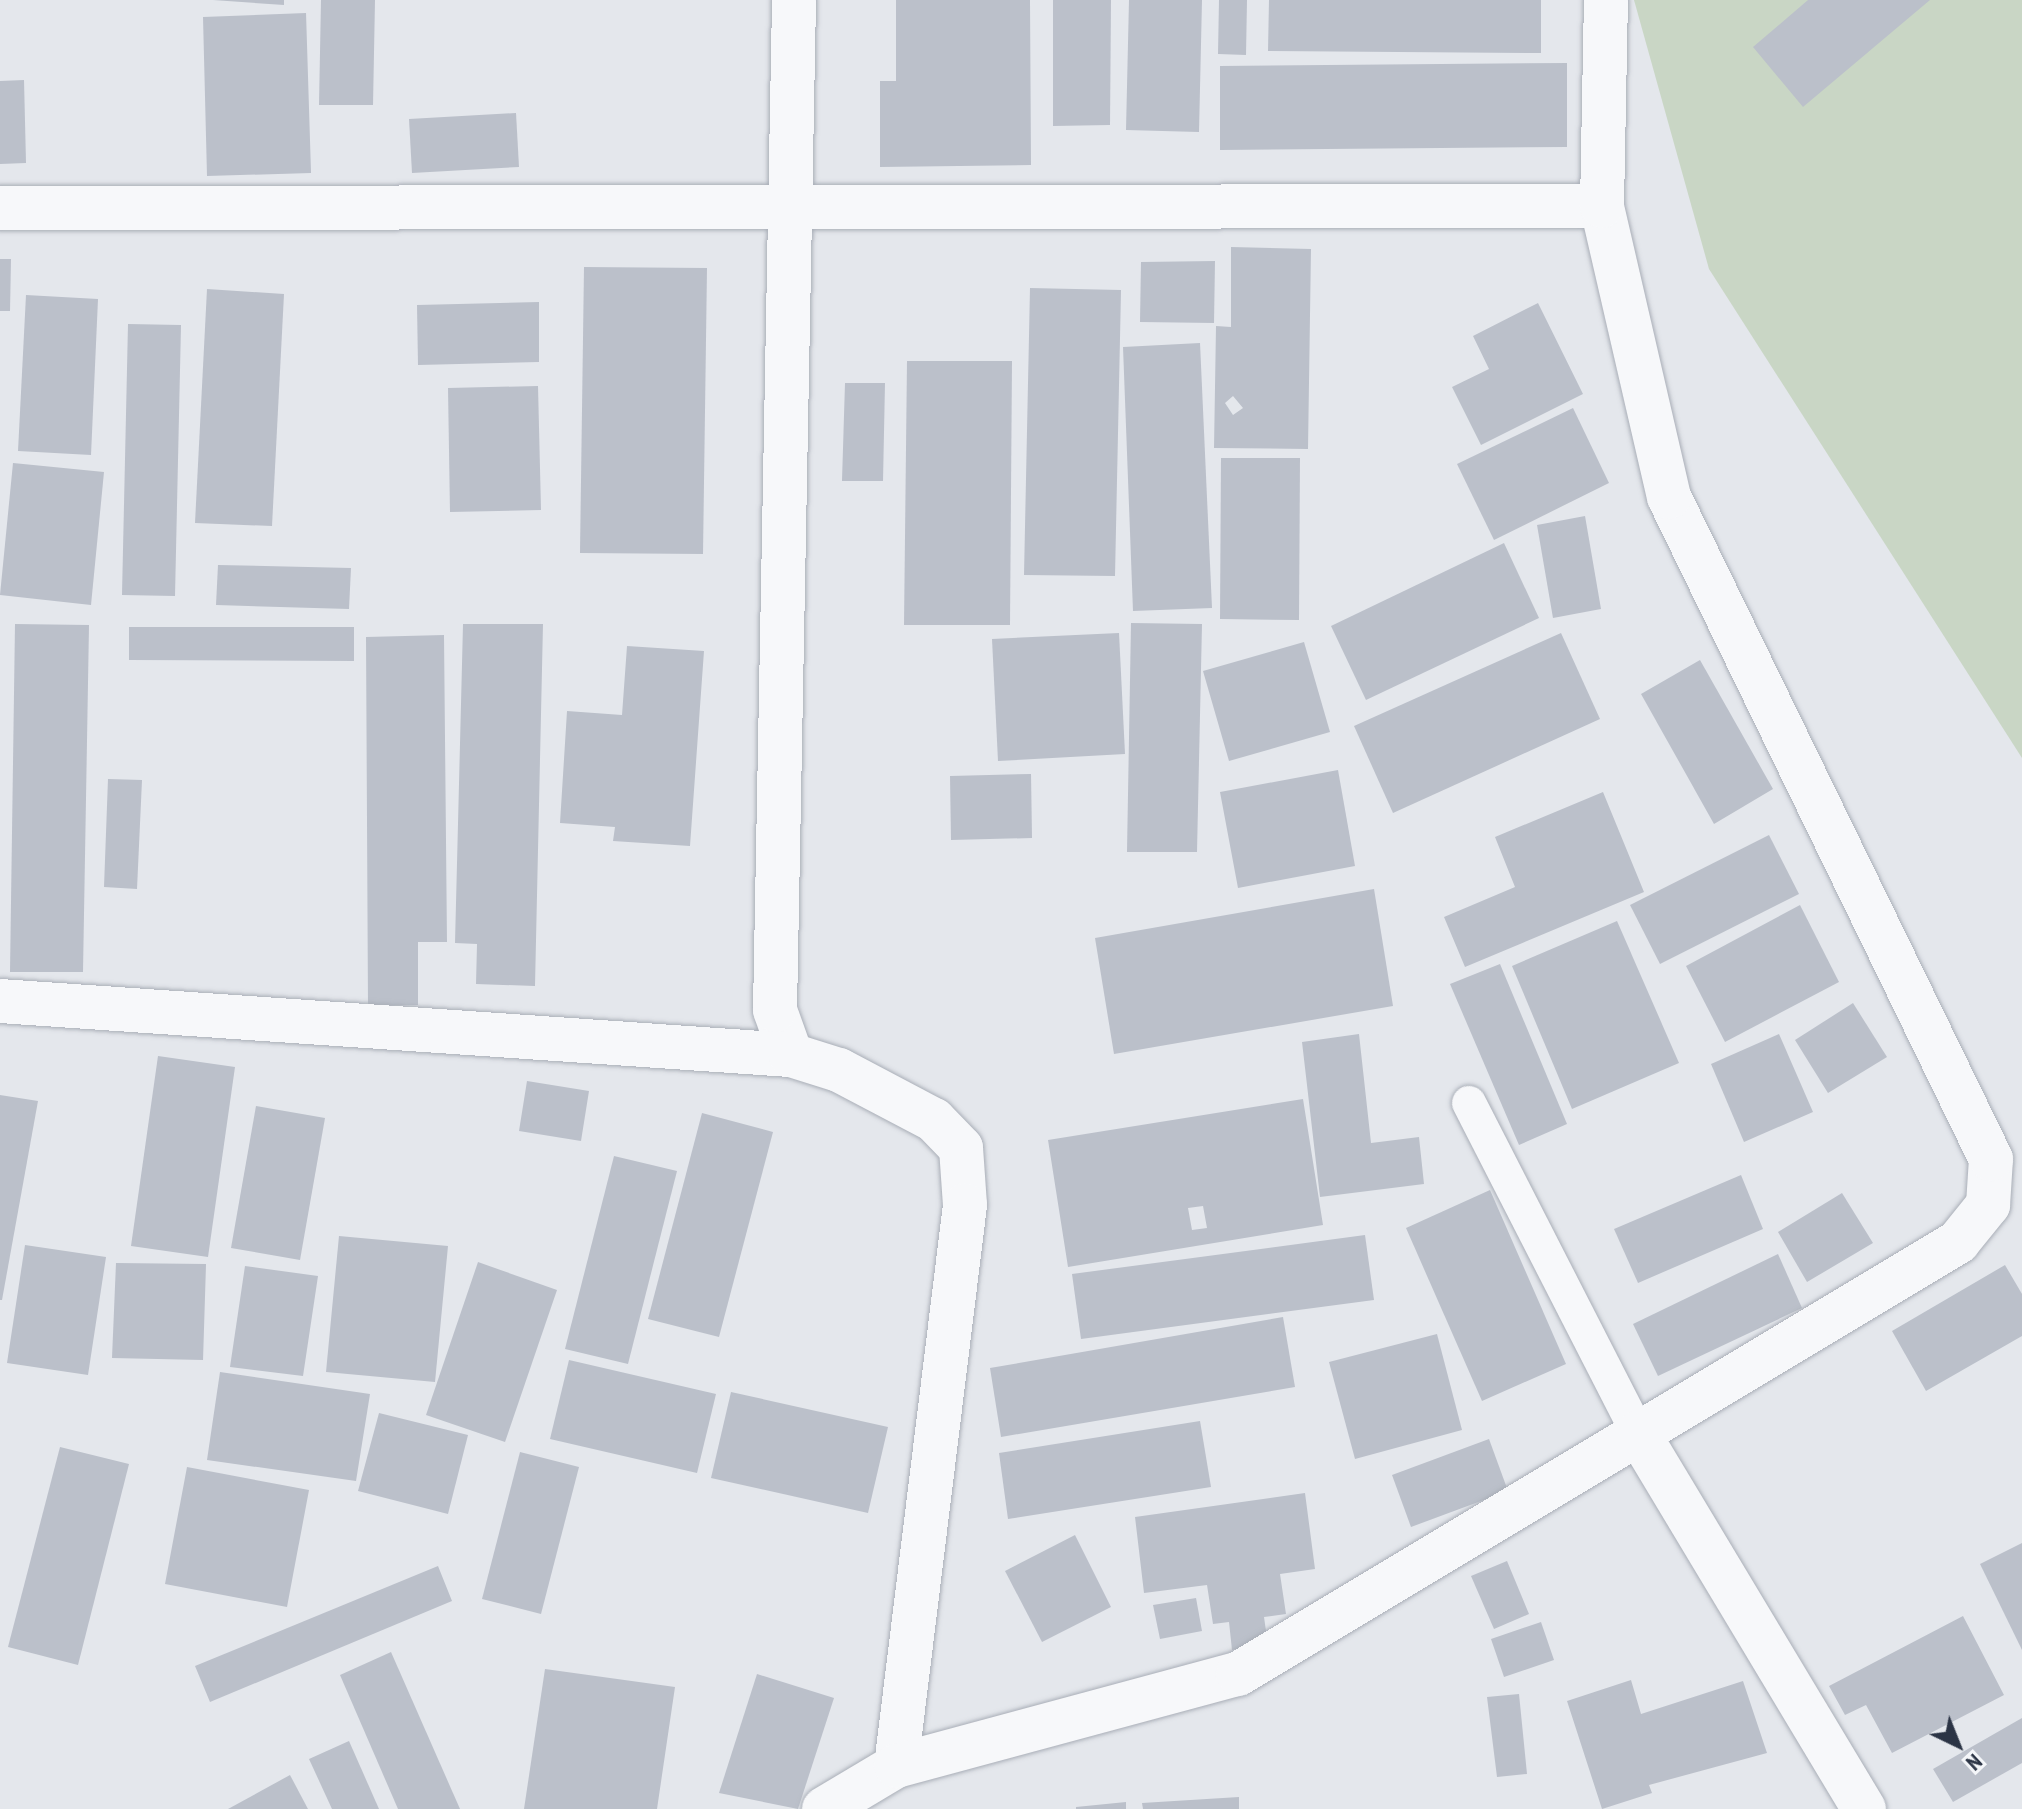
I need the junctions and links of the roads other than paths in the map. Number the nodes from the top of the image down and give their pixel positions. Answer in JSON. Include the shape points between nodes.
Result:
{"nodes":[{"id":1,"x":794,"y":0,"type":"edge"},
{"id":2,"x":1606,"y":0,"type":"edge"},
{"id":3,"x":788,"y":203,"type":"junction"},
{"id":4,"x":1602,"y":206,"type":"junction"},
{"id":5,"x":0,"y":208,"type":"edge"},
{"id":6,"x":0,"y":1001,"type":"edge"},
{"id":7,"x":791,"y":1055,"type":"junction"},
{"id":8,"x":1469,"y":1103,"type":"dead end"},
{"id":9,"x":1638,"y":1433,"type":"junction"},
{"id":10,"x":896,"y":1766,"type":"junction"},
{"id":11,"x":824,"y":1809,"type":"edge"},
{"id":12,"x":1864,"y":1809,"type":"edge"}],
"edges":[{"from":1,"to":3,"type":"street"},
{"from":2,"to":4,"type":"street"},
{"from":3,"to":4,"type":"street"},
{"from":3,"to":5,"type":"street"},
{"from":3,"to":7,"type":"street","via":[[775,1010]]},
{"from":4,"to":9,"type":"street","via":[[1669,497],[1991,1159],[1988,1205],[1958,1242]]},
{"from":6,"to":7,"type":"street"},
{"from":7,"to":10,"type":"street","via":[[839,1070],[934,1120],[961,1148],[965,1205]]},
{"from":8,"to":9,"type":"lane"},
{"from":9,"to":10,"type":"street","via":[[1238,1674]]},
{"from":9,"to":12,"type":"street"},
{"from":10,"to":11,"type":"street"}]}
